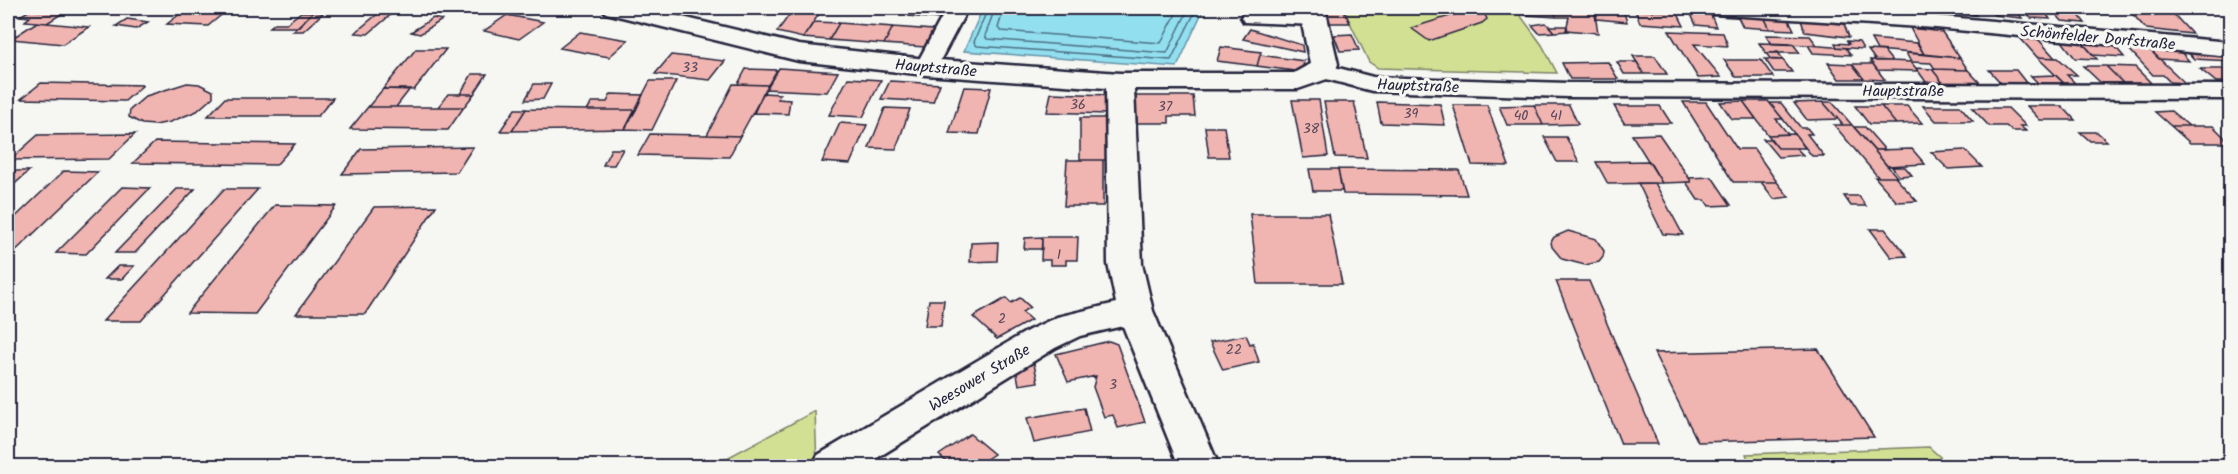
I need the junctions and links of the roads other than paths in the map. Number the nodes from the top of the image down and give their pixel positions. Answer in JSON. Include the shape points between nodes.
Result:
{"nodes":[{"id":1,"x":615,"y":8,"type":"edge"},
{"id":2,"x":957,"y":8,"type":"edge"},
{"id":3,"x":1713,"y":8,"type":"edge"},
{"id":4,"x":1313,"y":14,"type":"edge"},
{"id":5,"x":1252,"y":17,"type":"dead end"},
{"id":6,"x":2230,"y":49,"type":"edge"},
{"id":7,"x":926,"y":67,"type":"junction"},
{"id":8,"x":1323,"y":71,"type":"junction"},
{"id":9,"x":1120,"y":81,"type":"junction"},
{"id":10,"x":2230,"y":92,"type":"edge"},
{"id":11,"x":1135,"y":310,"type":"junction"},
{"id":12,"x":832,"y":466,"type":"edge"},
{"id":13,"x":1199,"y":466,"type":"edge"}],
"edges":[{"from":1,"to":7,"type":"main road","name":"Hauptstraße","via":[[799,53]]},
{"from":2,"to":7,"type":"street"},
{"from":3,"to":6,"type":"street","name":"Schönfelder Dorfstraße","via":[[1936,22]]},
{"from":4,"to":5,"type":"street"},
{"from":4,"to":8,"type":"main road"},
{"from":7,"to":9,"type":"main road","name":"Hauptstraße"},
{"from":8,"to":9,"type":"main road","name":"Hauptstraße","via":[[1298,81]]},
{"from":8,"to":10,"type":"street","name":"Hauptstraße","via":[[1372,84],[1568,90]]},
{"from":9,"to":11,"type":"main road","via":[[1122,247]]},
{"from":11,"to":12,"type":"main road","name":"Weesower Straße","via":[[1070,326],[1042,339]]},
{"from":11,"to":13,"type":"main road"}]}
